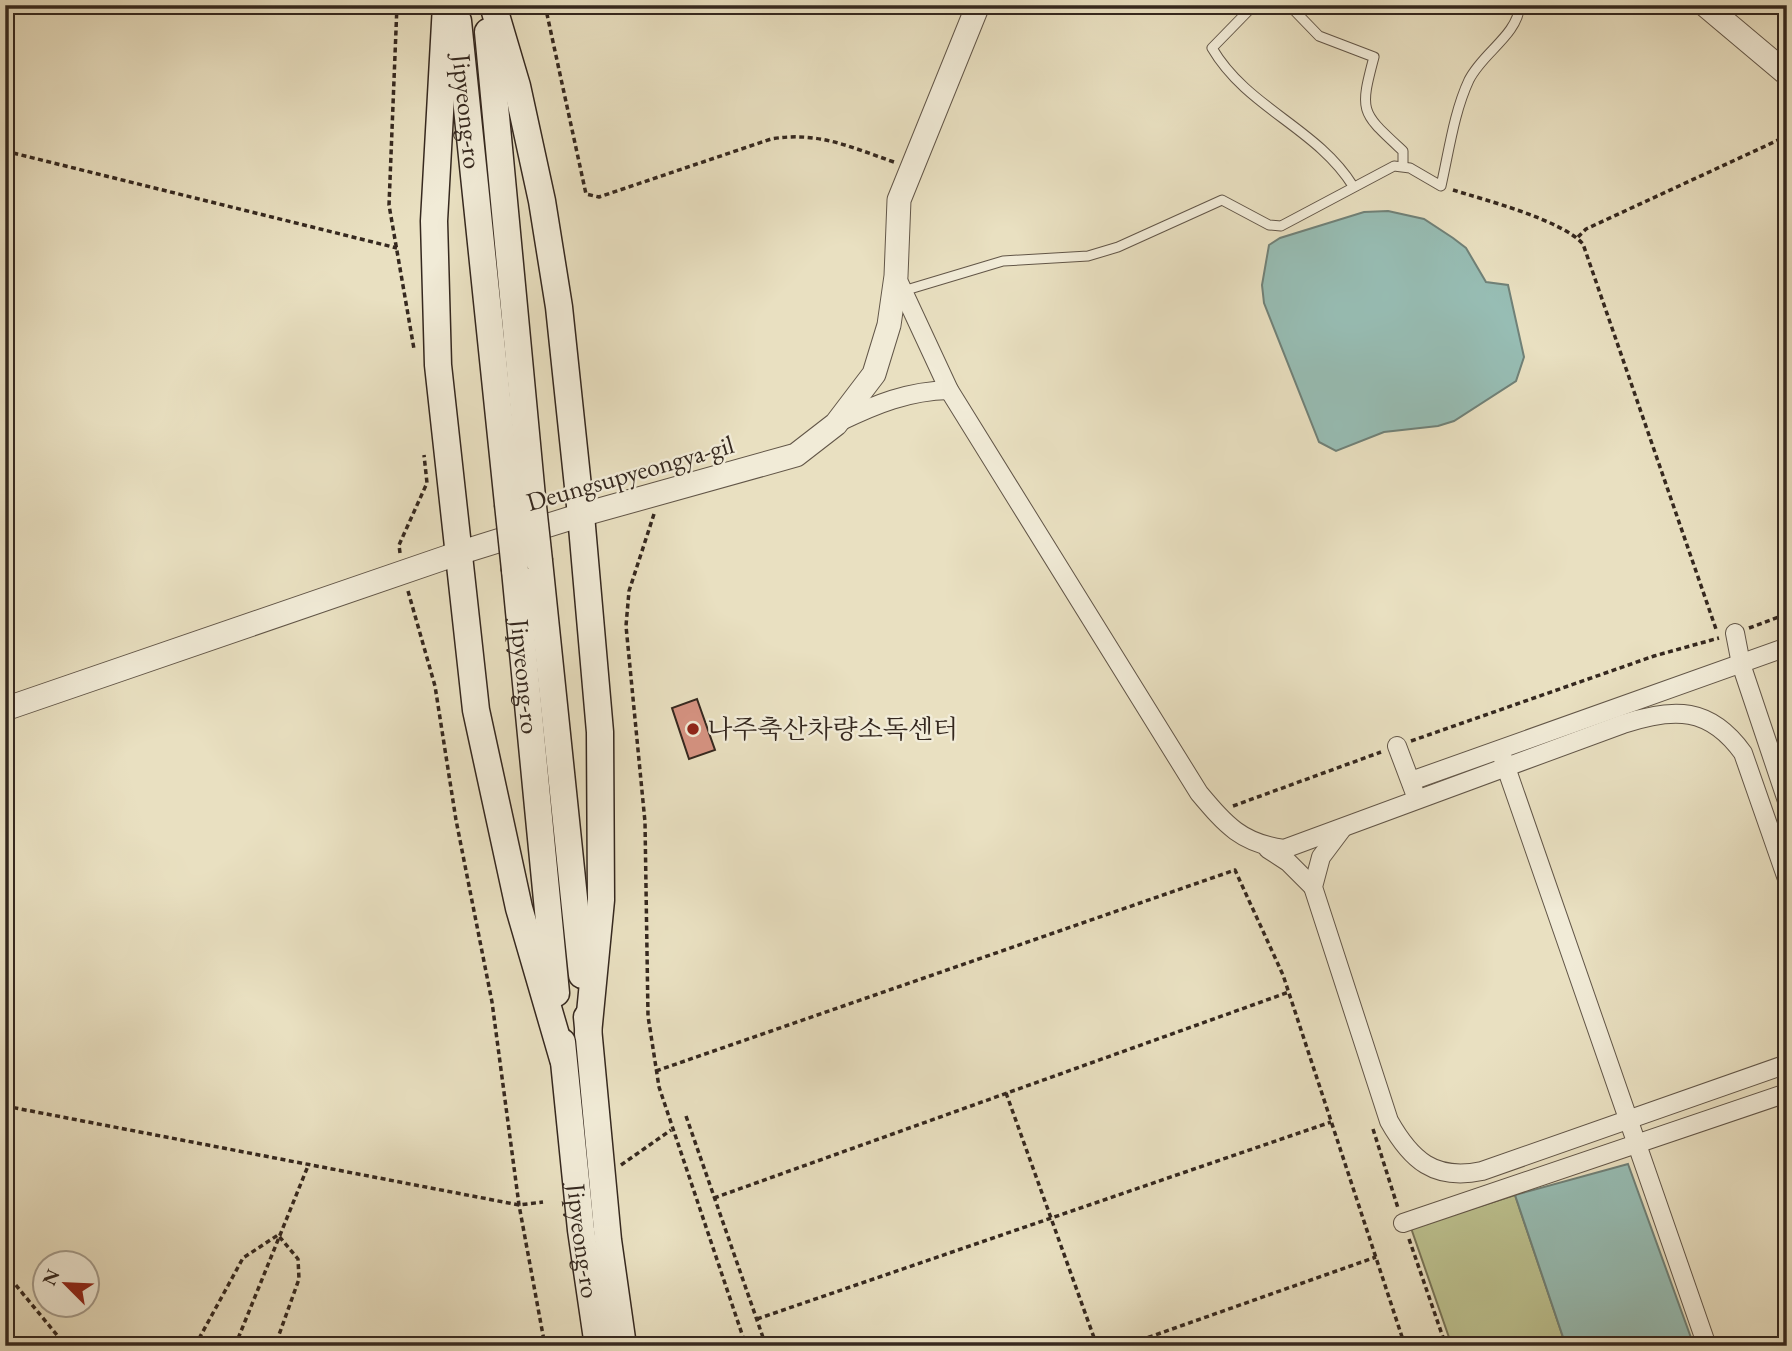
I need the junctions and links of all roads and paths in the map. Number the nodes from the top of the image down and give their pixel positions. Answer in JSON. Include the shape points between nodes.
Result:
{"nodes":[{"id":1,"x":397,"y":5,"type":"edge"},
{"id":2,"x":446,"y":5,"type":"edge"},
{"id":3,"x":456,"y":5,"type":"edge"},
{"id":4,"x":486,"y":5,"type":"edge"},
{"id":5,"x":493,"y":5,"type":"edge"},
{"id":6,"x":545,"y":5,"type":"edge"},
{"id":7,"x":978,"y":5,"type":"edge"},
{"id":8,"x":1255,"y":5,"type":"edge"},
{"id":9,"x":1289,"y":5,"type":"edge"},
{"id":10,"x":1520,"y":5,"type":"edge"},
{"id":11,"x":1706,"y":5,"type":"edge"},
{"id":12,"x":1787,"y":74,"type":"edge"},
{"id":13,"x":1787,"y":136,"type":"edge"},
{"id":14,"x":5,"y":151,"type":"edge"},
{"id":15,"x":1403,"y":166,"type":"junction"},
{"id":16,"x":911,"y":168,"type":"junction"},
{"id":17,"x":1353,"y":186,"type":"junction"},
{"id":18,"x":1441,"y":186,"type":"junction"},
{"id":19,"x":1577,"y":237,"type":"junction"},
{"id":20,"x":397,"y":248,"type":"junction"},
{"id":21,"x":899,"y":283,"type":"junction"},
{"id":22,"x":416,"y":361,"type":"dead end"},
{"id":23,"x":949,"y":390,"type":"junction"},
{"id":24,"x":836,"y":424,"type":"junction"},
{"id":25,"x":424,"y":442,"type":"dead end"},
{"id":26,"x":662,"y":492,"type":"junction"},
{"id":27,"x":520,"y":500,"type":"junction"},
{"id":28,"x":581,"y":515,"type":"junction"},
{"id":29,"x":458,"y":553,"type":"junction"},
{"id":30,"x":403,"y":574,"type":"junction"},
{"id":31,"x":1787,"y":614,"type":"edge"},
{"id":32,"x":1727,"y":636,"type":"junction"},
{"id":33,"x":1787,"y":647,"type":"edge"},
{"id":34,"x":1741,"y":664,"type":"junction"},
{"id":35,"x":5,"y":709,"type":"edge"},
{"id":36,"x":1397,"y":746,"type":"junction"},
{"id":37,"x":1500,"y":750,"type":"junction"},
{"id":38,"x":1507,"y":767,"type":"junction"},
{"id":39,"x":1411,"y":781,"type":"junction"},
{"id":40,"x":1417,"y":800,"type":"junction"},
{"id":41,"x":1787,"y":801,"type":"edge"},
{"id":42,"x":1217,"y":814,"type":"junction"},
{"id":43,"x":1342,"y":828,"type":"junction"},
{"id":44,"x":1261,"y":846,"type":"junction"},
{"id":45,"x":1787,"y":879,"type":"edge"},
{"id":46,"x":1313,"y":887,"type":"junction"},
{"id":47,"x":1289,"y":992,"type":"junction"},
{"id":48,"x":589,"y":1034,"type":"junction"},
{"id":49,"x":563,"y":1059,"type":"junction"},
{"id":50,"x":1787,"y":1064,"type":"edge"},
{"id":51,"x":656,"y":1071,"type":"junction"},
{"id":52,"x":1006,"y":1093,"type":"junction"},
{"id":53,"x":1787,"y":1093,"type":"edge"},
{"id":54,"x":5,"y":1106,"type":"edge"},
{"id":55,"x":686,"y":1116,"type":"dead end"},
{"id":56,"x":1629,"y":1119,"type":"junction"},
{"id":57,"x":1332,"y":1122,"type":"junction"},
{"id":58,"x":671,"y":1130,"type":"junction"},
{"id":59,"x":1637,"y":1144,"type":"junction"},
{"id":60,"x":621,"y":1165,"type":"dead end"},
{"id":61,"x":309,"y":1166,"type":"junction"},
{"id":62,"x":715,"y":1198,"type":"junction"},
{"id":63,"x":543,"y":1202,"type":"dead end"},
{"id":64,"x":519,"y":1205,"type":"junction"},
{"id":65,"x":1051,"y":1218,"type":"junction"},
{"id":66,"x":1403,"y":1223,"type":"dead end"},
{"id":67,"x":278,"y":1235,"type":"junction"},
{"id":68,"x":1376,"y":1257,"type":"junction"},
{"id":69,"x":5,"y":1272,"type":"edge"},
{"id":70,"x":757,"y":1319,"type":"junction"},
{"id":71,"x":66,"y":1346,"type":"edge"},
{"id":72,"x":195,"y":1346,"type":"edge"},
{"id":73,"x":235,"y":1346,"type":"edge"},
{"id":74,"x":275,"y":1346,"type":"edge"},
{"id":75,"x":545,"y":1346,"type":"edge"},
{"id":76,"x":598,"y":1346,"type":"edge"},
{"id":77,"x":624,"y":1346,"type":"edge"},
{"id":78,"x":746,"y":1346,"type":"edge"},
{"id":79,"x":766,"y":1346,"type":"edge"},
{"id":80,"x":1097,"y":1346,"type":"edge"},
{"id":81,"x":1124,"y":1346,"type":"edge"},
{"id":82,"x":1405,"y":1346,"type":"edge"},
{"id":83,"x":1707,"y":1346,"type":"edge"}],
"edges":[{"from":1,"to":20,"type":"path","via":[[389,205]]},
{"from":2,"to":29,"type":"main road","via":[[435,247],[438,365]]},
{"from":3,"to":27,"type":"main road","name":"Jipyeong-ro"},
{"from":4,"to":27,"type":"main road","name":"Jipyeong-ro"},
{"from":5,"to":28,"type":"main road","via":[[517,86],[542,201],[559,307]]},
{"from":6,"to":16,"type":"path","via":[[586,194],[599,197],[771,139],[797,135],[824,138]]},
{"from":7,"to":16,"type":"street","name":"Deungsupyeongya-gil"},
{"from":8,"to":17,"type":"lane","via":[[1212,48],[1225,72],[1331,155]]},
{"from":9,"to":15,"type":"lane","via":[[1319,36],[1374,57],[1364,92],[1366,111],[1403,151]]},
{"from":10,"to":18,"type":"lane","via":[[1516,25],[1469,80]]},
{"from":11,"to":12,"type":"street"},
{"from":13,"to":19,"type":"path"},
{"from":14,"to":20,"type":"path"},
{"from":15,"to":17,"type":"lane","via":[[1387,168]]},
{"from":15,"to":18,"type":"lane"},
{"from":16,"to":21,"type":"street","name":"Deungsupyeongya-gil","via":[[897,216]]},
{"from":17,"to":21,"type":"lane","via":[[1280,226],[1269,225],[1222,200],[1118,247],[1080,257],[1003,261]]},
{"from":18,"to":19,"type":"path"},
{"from":19,"to":32,"type":"path","via":[[1589,256]]},
{"from":20,"to":22,"type":"path"},
{"from":21,"to":23,"type":"street"},
{"from":21,"to":24,"type":"street","name":"Deungsupyeongya-gil","via":[[874,374]]},
{"from":23,"to":24,"type":"street","via":[[901,395]]},
{"from":23,"to":42,"type":"street","via":[[1192,781]]},
{"from":24,"to":26,"type":"street","name":"Deungsupyeongya-gil","via":[[796,456]]},
{"from":25,"to":30,"type":"path","via":[[426,483],[399,545]]},
{"from":26,"to":28,"type":"street","name":"Deungsupyeongya-gil"},
{"from":26,"to":51,"type":"path","via":[[638,556],[626,626],[645,822],[648,1016]]},
{"from":27,"to":48,"type":"main road","name":"Jipyeong-ro","bridge":true,"via":[[539,561]]},
{"from":27,"to":49,"type":"main road","name":"Jipyeong-ro","bridge":true,"via":[[514,570]]},
{"from":28,"to":29,"type":"street","name":"Deungsupyeongya-gil"},
{"from":28,"to":48,"type":"main road","via":[[600,732],[601,900]]},
{"from":29,"to":30,"type":"street","name":"Deungsupyeongya-gil"},
{"from":29,"to":49,"type":"main road","via":[[476,710],[519,908]]},
{"from":30,"to":35,"type":"street","name":"Deungsupyeongya-gil"},
{"from":30,"to":64,"type":"path","via":[[435,686],[492,1002]]},
{"from":31,"to":32,"type":"path"},
{"from":32,"to":34,"type":"street"},
{"from":32,"to":36,"type":"path","via":[[1654,656]]},
{"from":33,"to":34,"type":"street"},
{"from":34,"to":37,"type":"street"},
{"from":34,"to":41,"type":"street"},
{"from":36,"to":39,"type":"street"},
{"from":36,"to":42,"type":"path"},
{"from":37,"to":38,"type":"street"},
{"from":37,"to":39,"type":"street"},
{"from":38,"to":40,"type":"street"},
{"from":38,"to":45,"type":"street","via":[[1660,713],[1710,721],[1733,738],[1744,754]]},
{"from":38,"to":56,"type":"street"},
{"from":39,"to":40,"type":"street"},
{"from":40,"to":43,"type":"street"},
{"from":42,"to":44,"type":"street"},
{"from":43,"to":44,"type":"street","via":[[1284,849]]},
{"from":43,"to":46,"type":"street","via":[[1321,857]]},
{"from":44,"to":46,"type":"street","via":[[1289,862]]},
{"from":46,"to":56,"type":"street","via":[[1389,1121],[1416,1159],[1439,1171],[1467,1174]]},
{"from":47,"to":51,"type":"path","via":[[1235,870]]},
{"from":47,"to":52,"type":"path"},
{"from":47,"to":57,"type":"path"},
{"from":48,"to":77,"type":"main road","name":"Jipyeong-ro","via":[[608,1240]]},
{"from":49,"to":76,"type":"main road","name":"Jipyeong-ro"},
{"from":50,"to":56,"type":"street"},
{"from":51,"to":58,"type":"path"},
{"from":52,"to":62,"type":"path"},
{"from":52,"to":65,"type":"path"},
{"from":53,"to":59,"type":"street"},
{"from":54,"to":61,"type":"path"},
{"from":55,"to":62,"type":"path"},
{"from":56,"to":59,"type":"street"},
{"from":57,"to":65,"type":"path"},
{"from":57,"to":68,"type":"path"},
{"from":58,"to":60,"type":"path"},
{"from":58,"to":78,"type":"path"},
{"from":59,"to":66,"type":"street"},
{"from":59,"to":83,"type":"street"},
{"from":61,"to":64,"type":"path"},
{"from":61,"to":67,"type":"path"},
{"from":62,"to":70,"type":"path"},
{"from":63,"to":64,"type":"path"},
{"from":64,"to":75,"type":"path"},
{"from":65,"to":70,"type":"path"},
{"from":65,"to":80,"type":"path"},
{"from":67,"to":72,"type":"path","via":[[243,1258]]},
{"from":67,"to":73,"type":"path"},
{"from":67,"to":74,"type":"path","via":[[298,1259],[299,1279]]},
{"from":68,"to":81,"type":"path"},
{"from":68,"to":82,"type":"path"},
{"from":69,"to":71,"type":"path"},
{"from":70,"to":79,"type":"path"}]}
